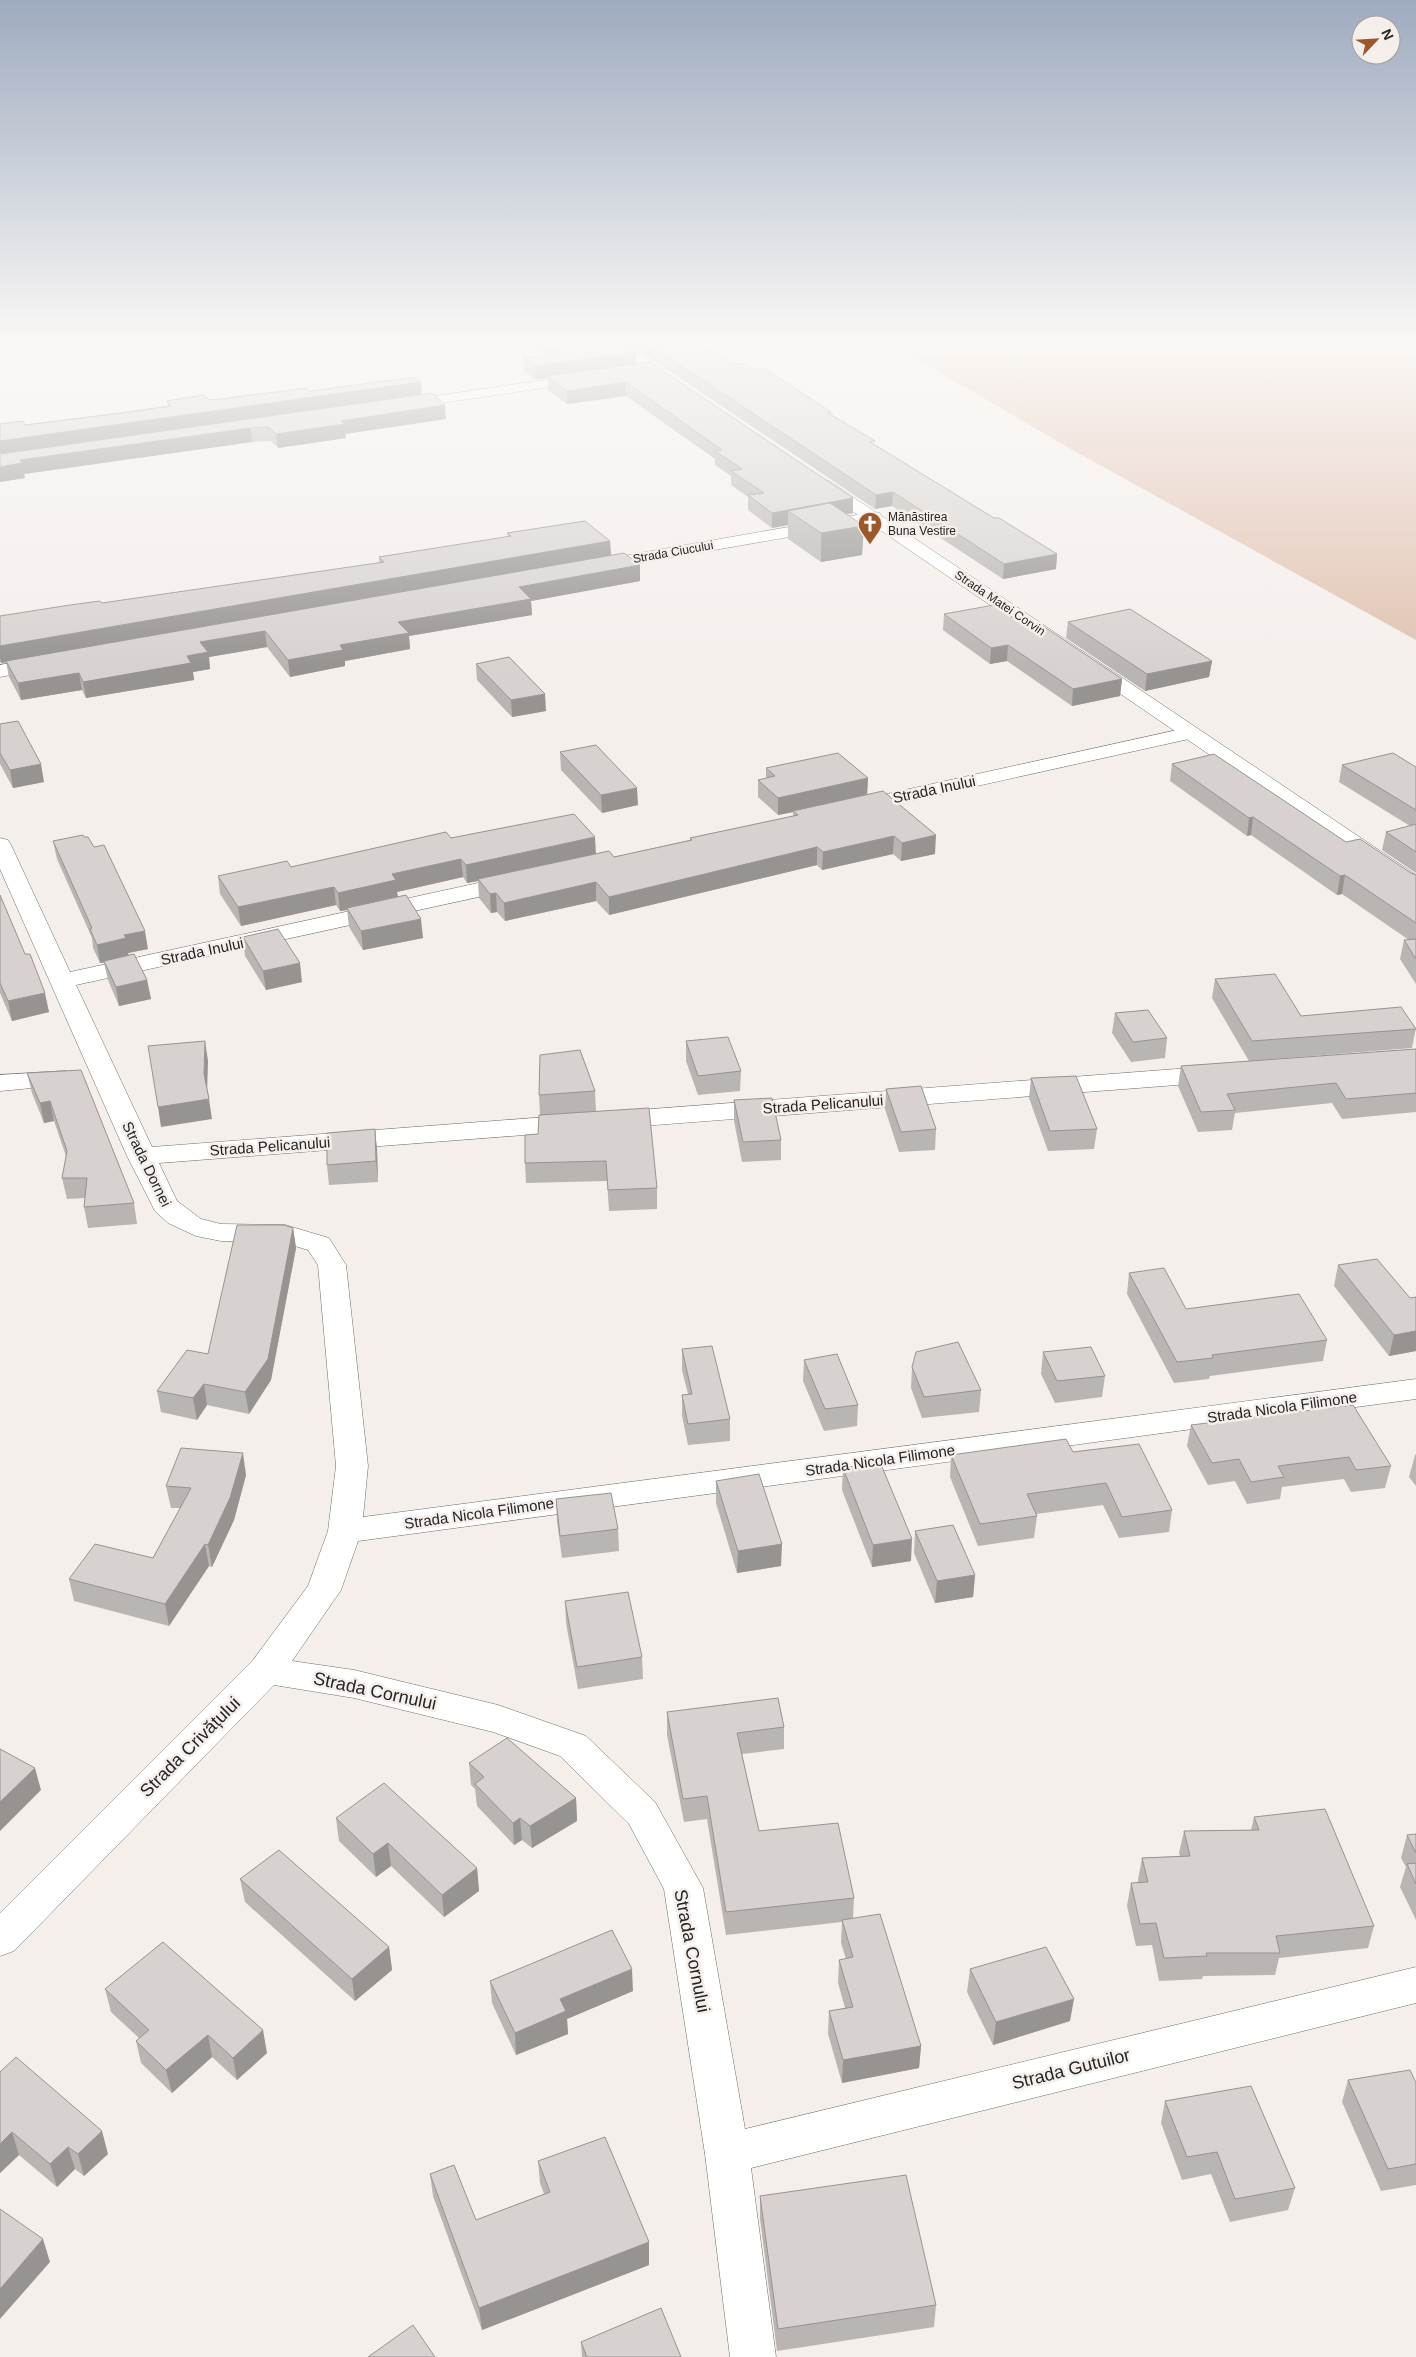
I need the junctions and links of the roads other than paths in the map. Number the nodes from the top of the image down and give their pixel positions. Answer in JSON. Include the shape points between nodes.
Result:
{"nodes":[{"id":1,"x":808,"y":473,"type":"edge"},
{"id":2,"x":874,"y":517,"type":"junction"},
{"id":3,"x":576,"y":569,"type":"edge"},
{"id":4,"x":58,"y":661,"type":"edge"},
{"id":5,"x":0,"y":671,"type":"edge"},
{"id":6,"x":1191,"y":733,"type":"junction"},
{"id":7,"x":831,"y":812,"type":"edge"},
{"id":8,"x":0,"y":845,"type":"edge"},
{"id":9,"x":539,"y":876,"type":"edge"},
{"id":10,"x":1416,"y":885,"type":"edge"},
{"id":11,"x":62,"y":982,"type":"junction"},
{"id":12,"x":1237,"y":1072,"type":"edge"},
{"id":13,"x":105,"y":1076,"type":"junction"},
{"id":14,"x":0,"y":1084,"type":"edge"},
{"id":15,"x":141,"y":1156,"type":"junction"},
{"id":16,"x":1416,"y":1389,"type":"edge"},
{"id":17,"x":345,"y":1531,"type":"junction"},
{"id":18,"x":266,"y":1670,"type":"junction"},
{"id":19,"x":0,"y":1938,"type":"edge"},
{"id":20,"x":1416,"y":1985,"type":"edge"},
{"id":21,"x":727,"y":2154,"type":"junction"},
{"id":22,"x":753,"y":2357,"type":"edge"}],
"edges":[{"from":1,"to":2,"type":"street","name":"Strada Matei Corvin"},
{"from":2,"to":3,"type":"street","name":"Strada Ciucului"},
{"from":2,"to":6,"type":"street","name":"Strada Matei Corvin"},
{"from":4,"to":5,"type":"street"},
{"from":6,"to":7,"type":"street","name":"Strada Inului"},
{"from":6,"to":10,"type":"street","name":"Strada Matei Corvin"},
{"from":8,"to":11,"type":"street","name":"Strada Dornei"},
{"from":9,"to":11,"type":"street","name":"Strada Inului"},
{"from":11,"to":13,"type":"street","name":"Strada Dornei"},
{"from":12,"to":15,"type":"street","name":"Strada Pelicanului"},
{"from":13,"to":14,"type":"street"},
{"from":13,"to":15,"type":"street","name":"Strada Dornei"},
{"from":15,"to":17,"type":"street","name":"Strada Dornei","via":[[165,1205],[177,1219],[196,1228],[219,1232],[287,1234],[319,1244],[332,1265],[352,1466]]},
{"from":16,"to":17,"type":"street","name":"Strada Nicola Filimone"},
{"from":17,"to":18,"type":"street","name":"Strada Crivățului","via":[[324,1590]]},
{"from":18,"to":19,"type":"street","name":"Strada Crivățului"},
{"from":18,"to":21,"type":"street","name":"Strada Cornului","via":[[354,1684],[488,1716],[573,1746],[642,1813],[683,1888]]},
{"from":20,"to":21,"type":"street","name":"Strada Gutuilor"},
{"from":21,"to":22,"type":"street","name":"Strada Cornului"}]}
